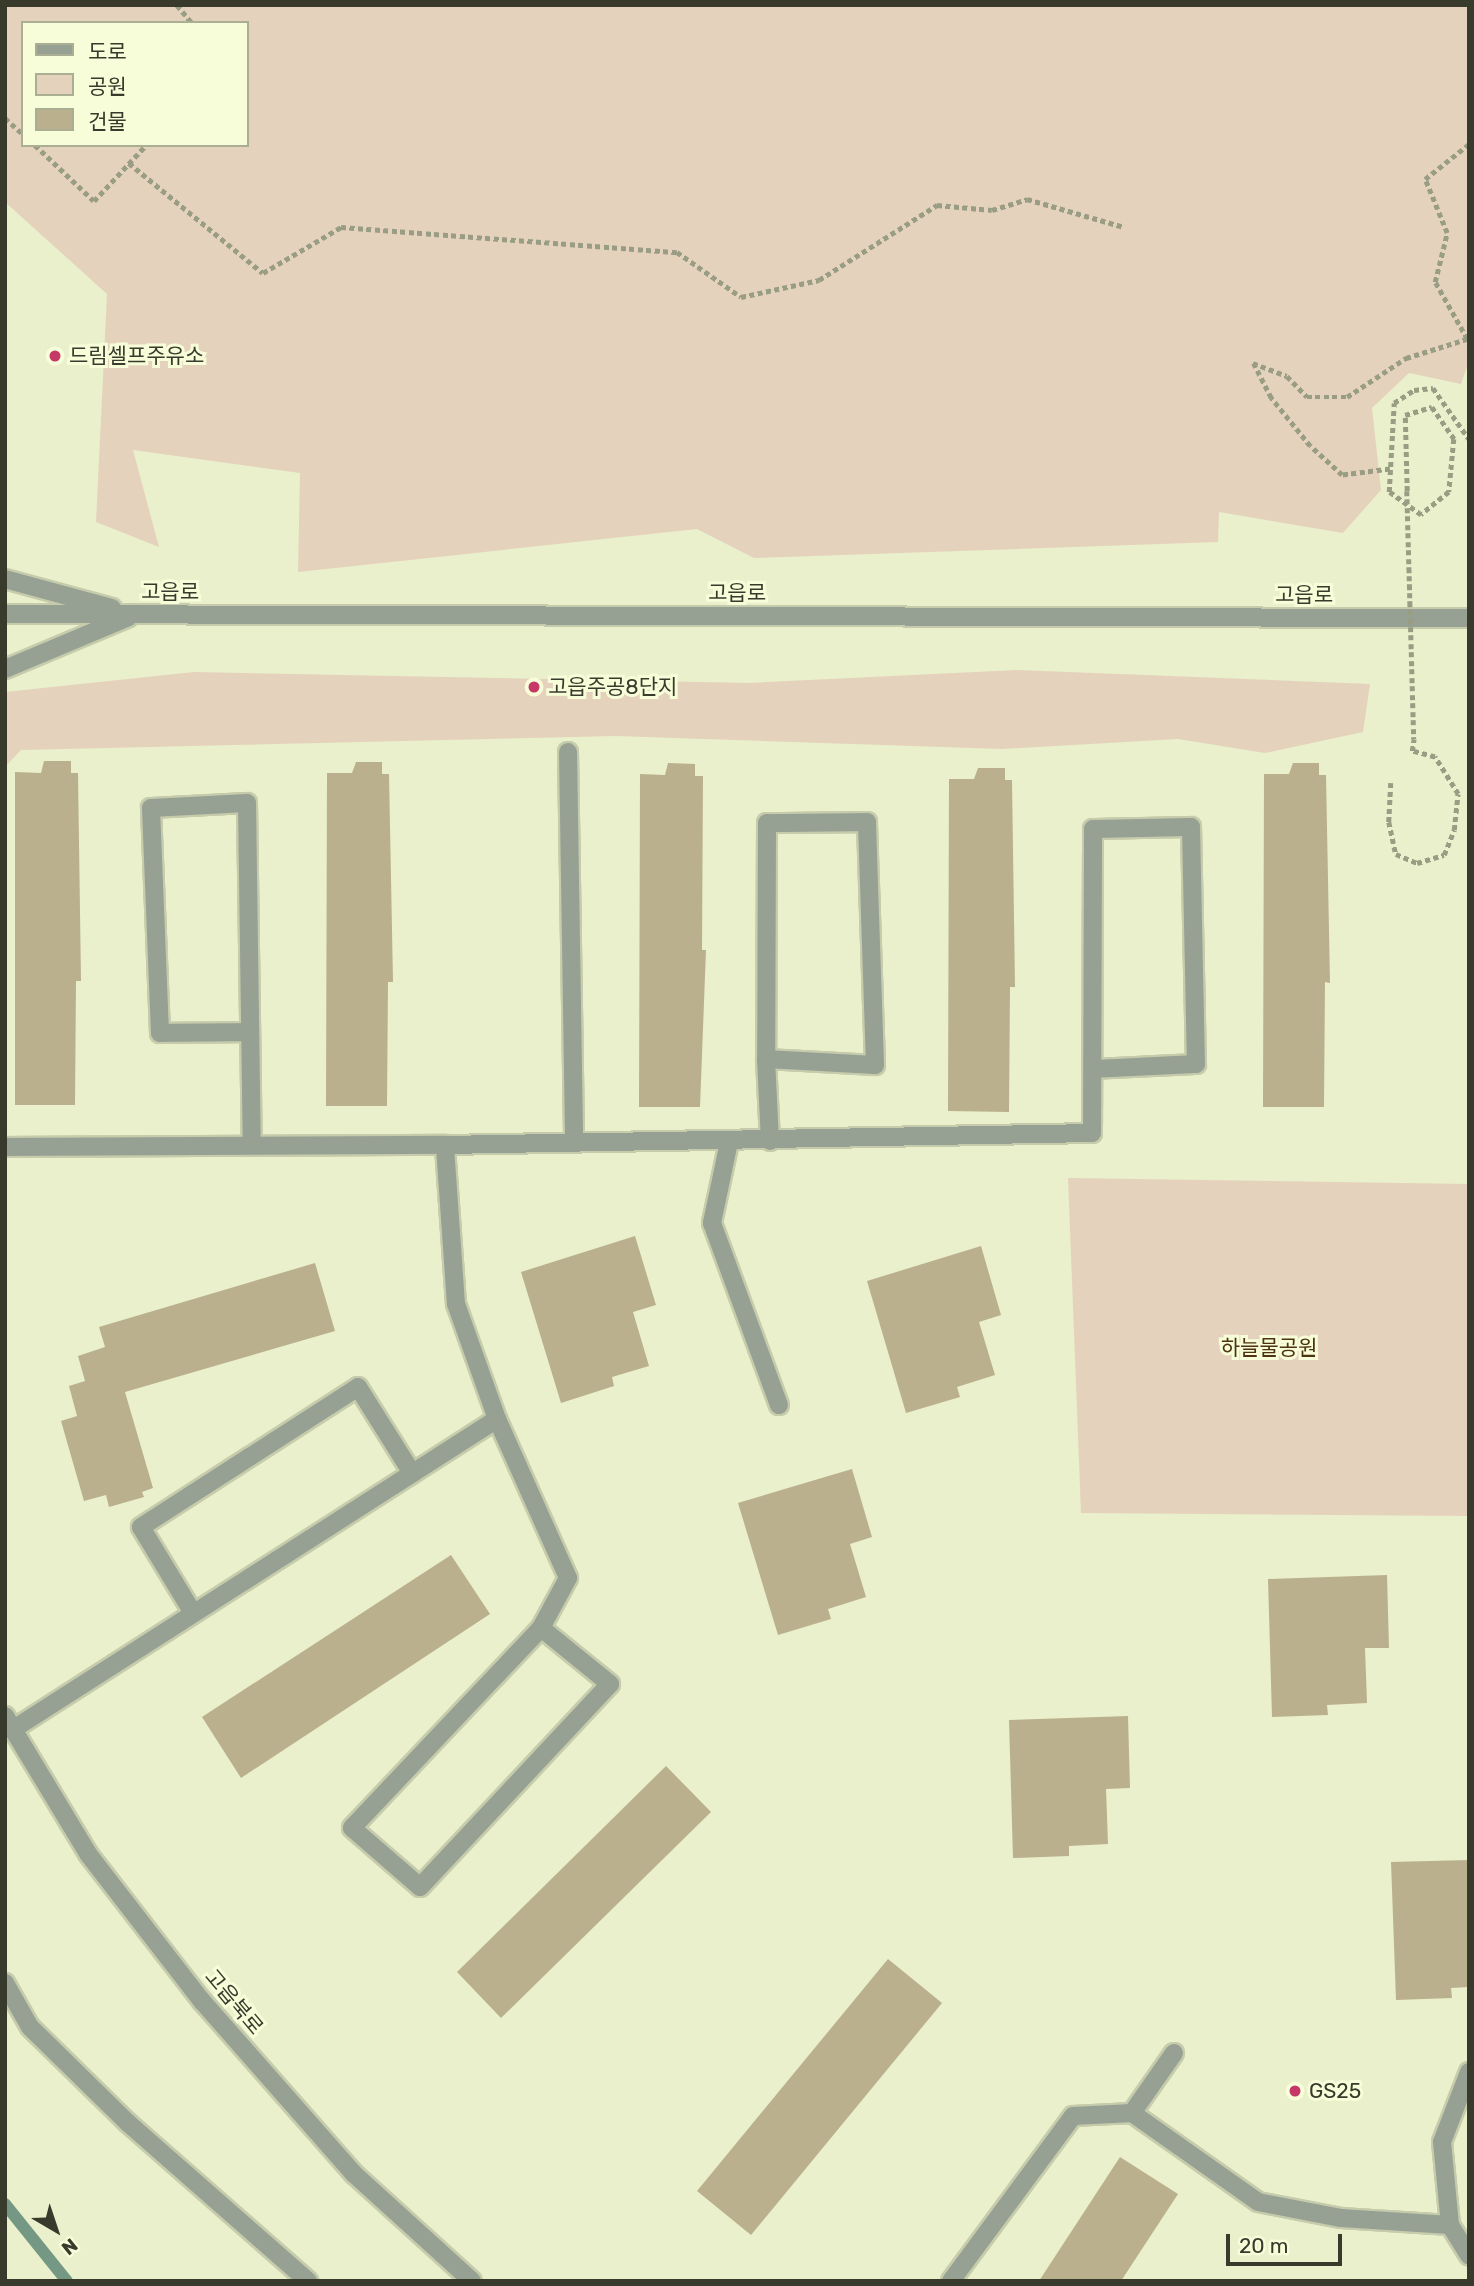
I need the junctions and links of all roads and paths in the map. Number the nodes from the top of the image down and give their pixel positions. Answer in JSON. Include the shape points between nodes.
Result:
{"nodes":[{"id":1,"x":177,"y":5,"type":"edge"},
{"id":2,"x":189,"y":21,"type":"edge"},
{"id":3,"x":5,"y":118,"type":"edge"},
{"id":4,"x":21,"y":132,"type":"edge"},
{"id":5,"x":1469,"y":144,"type":"edge"},
{"id":6,"x":37,"y":147,"type":"edge"},
{"id":7,"x":144,"y":147,"type":"edge"},
{"id":8,"x":130,"y":163,"type":"junction"},
{"id":9,"x":1124,"y":227,"type":"dead end"},
{"id":10,"x":1469,"y":439,"type":"edge"},
{"id":11,"x":1390,"y":469,"type":"junction"},
{"id":12,"x":5,"y":579,"type":"edge"},
{"id":13,"x":5,"y":614,"type":"edge"},
{"id":14,"x":136,"y":615,"type":"junction"},
{"id":15,"x":1469,"y":618,"type":"edge"},
{"id":16,"x":5,"y":669,"type":"edge"},
{"id":17,"x":568,"y":752,"type":"dead end"},
{"id":18,"x":1391,"y":783,"type":"dead end"},
{"id":19,"x":249,"y":1032,"type":"junction"},
{"id":20,"x":766,"y":1059,"type":"junction"},
{"id":21,"x":1095,"y":1069,"type":"junction"},
{"id":22,"x":771,"y":1141,"type":"junction"},
{"id":23,"x":574,"y":1142,"type":"junction"},
{"id":24,"x":729,"y":1142,"type":"junction"},
{"id":25,"x":252,"y":1145,"type":"junction"},
{"id":26,"x":445,"y":1145,"type":"junction"},
{"id":27,"x":5,"y":1147,"type":"edge"},
{"id":28,"x":779,"y":1405,"type":"dead end"},
{"id":29,"x":496,"y":1419,"type":"junction"},
{"id":30,"x":412,"y":1473,"type":"junction"},
{"id":31,"x":193,"y":1613,"type":"junction"},
{"id":32,"x":541,"y":1628,"type":"junction"},
{"id":33,"x":8,"y":1723,"type":"edge"},
{"id":34,"x":5,"y":1983,"type":"edge"},
{"id":35,"x":1174,"y":2053,"type":"dead end"},
{"id":36,"x":1469,"y":2072,"type":"edge"},
{"id":37,"x":1132,"y":2113,"type":"junction"},
{"id":38,"x":1450,"y":2225,"type":"junction"},
{"id":39,"x":1469,"y":2256,"type":"edge"},
{"id":40,"x":308,"y":2281,"type":"edge"},
{"id":41,"x":472,"y":2281,"type":"edge"},
{"id":42,"x":951,"y":2281,"type":"edge"}],
"edges":[{"from":1,"to":2,"type":"path"},
{"from":3,"to":4,"type":"path"},
{"from":5,"to":11,"type":"path","via":[[1425,179],[1447,233],[1436,282],[1467,340],[1406,358],[1347,397],[1307,397],[1287,376],[1253,363],[1271,398],[1310,446],[1342,475]]},
{"from":6,"to":8,"type":"path","via":[[94,201]]},
{"from":7,"to":8,"type":"path"},
{"from":8,"to":9,"type":"path","via":[[263,273],[341,227],[677,252],[741,297],[819,280],[937,205],[992,210],[1027,199]]},
{"from":10,"to":11,"type":"path","via":[[1433,388],[1414,390],[1394,403]]},
{"from":11,"to":18,"type":"path","bridge":true,"via":[[1389,492],[1422,514],[1449,492],[1454,439],[1432,407],[1405,415],[1407,491],[1414,739],[1412,751],[1435,757],[1458,794],[1454,830],[1444,855],[1417,863],[1396,854],[1389,822]]},
{"from":12,"to":14,"type":"street"},
{"from":13,"to":14,"type":"street","name":"고읍로"},
{"from":14,"to":15,"type":"street","name":"고읍로"},
{"from":14,"to":16,"type":"street"},
{"from":17,"to":23,"type":"street"},
{"from":19,"to":19,"type":"street","via":[[247,803],[151,808],[160,1033]]},
{"from":19,"to":25,"type":"street"},
{"from":20,"to":20,"type":"street","via":[[767,823],[867,822],[875,1065]]},
{"from":20,"to":22,"type":"street"},
{"from":21,"to":21,"type":"street","via":[[1093,829],[1191,827],[1196,1064]]},
{"from":21,"to":22,"type":"street","via":[[1092,1133]]},
{"from":22,"to":24,"type":"street"},
{"from":23,"to":24,"type":"street"},
{"from":23,"to":26,"type":"street"},
{"from":24,"to":28,"type":"street","via":[[712,1223]]},
{"from":25,"to":26,"type":"street"},
{"from":25,"to":27,"type":"street"},
{"from":26,"to":29,"type":"street","via":[[456,1304]]},
{"from":29,"to":30,"type":"street"},
{"from":29,"to":32,"type":"street","via":[[568,1578]]},
{"from":30,"to":31,"type":"street"},
{"from":30,"to":31,"type":"street","via":[[358,1387],[141,1527]]},
{"from":31,"to":33,"type":"street"},
{"from":32,"to":32,"type":"street","via":[[352,1828],[419,1887],[610,1684]]},
{"from":33,"to":41,"type":"street","name":"고읍북로","via":[[89,1855],[202,2001],[354,2174]]},
{"from":34,"to":40,"type":"street","via":[[30,2027]]},
{"from":35,"to":37,"type":"street"},
{"from":36,"to":38,"type":"street","via":[[1442,2142]]},
{"from":37,"to":38,"type":"street","via":[[1258,2202],[1341,2218]]},
{"from":37,"to":42,"type":"street","via":[[1073,2116]]},
{"from":38,"to":39,"type":"street"}]}
